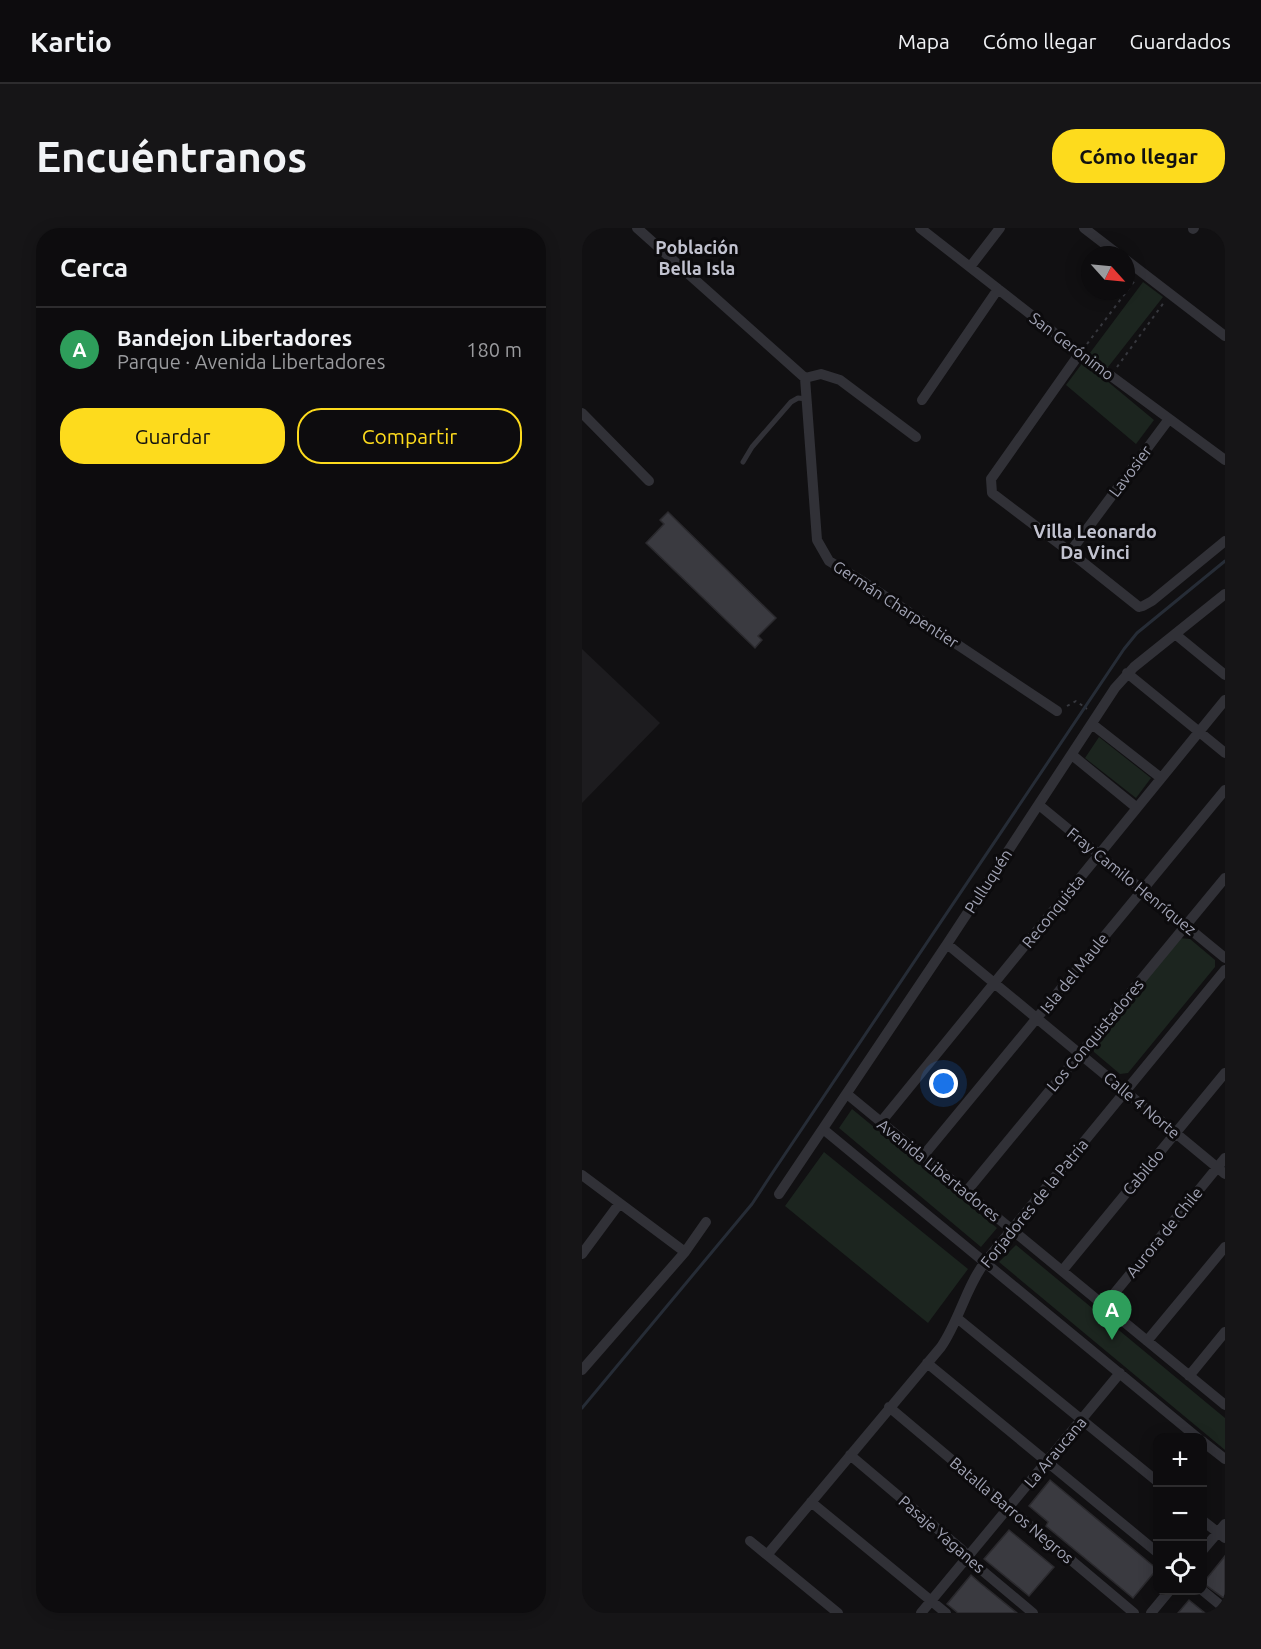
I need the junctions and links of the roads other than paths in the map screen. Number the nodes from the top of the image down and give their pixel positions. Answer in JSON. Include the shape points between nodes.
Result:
{"nodes":[{"id":1,"x":637,"y":228,"type":"edge"},
{"id":2,"x":920,"y":228,"type":"edge"},
{"id":3,"x":1000,"y":228,"type":"edge"},
{"id":4,"x":1084,"y":228,"type":"edge"},
{"id":5,"x":1107,"y":246,"type":"edge"},
{"id":6,"x":970,"y":267,"type":"junction"},
{"id":7,"x":1135,"y":267,"type":"edge"},
{"id":8,"x":998,"y":289,"type":"junction"},
{"id":9,"x":1225,"y":336,"type":"edge"},
{"id":10,"x":1080,"y":353,"type":"junction"},
{"id":11,"x":805,"y":378,"type":"junction"},
{"id":12,"x":807,"y":399,"type":"junction"},
{"id":13,"x":922,"y":400,"type":"dead end"},
{"id":14,"x":582,"y":413,"type":"edge"},
{"id":15,"x":1169,"y":419,"type":"junction"},
{"id":16,"x":916,"y":437,"type":"dead end"},
{"id":17,"x":1225,"y":460,"type":"edge"},
{"id":18,"x":743,"y":462,"type":"dead end"},
{"id":19,"x":649,"y":481,"type":"dead end"},
{"id":20,"x":1225,"y":541,"type":"edge"},
{"id":21,"x":1070,"y":552,"type":"junction"},
{"id":22,"x":1225,"y":594,"type":"edge"},
{"id":23,"x":1175,"y":634,"type":"junction"},
{"id":24,"x":1127,"y":674,"type":"junction"},
{"id":25,"x":1225,"y":675,"type":"edge"},
{"id":26,"x":1225,"y":700,"type":"edge"},
{"id":27,"x":1057,"y":711,"type":"dead end"},
{"id":28,"x":1092,"y":724,"type":"junction"},
{"id":29,"x":1199,"y":732,"type":"junction"},
{"id":30,"x":1225,"y":753,"type":"edge"},
{"id":31,"x":1071,"y":755,"type":"junction"},
{"id":32,"x":1161,"y":778,"type":"junction"},
{"id":33,"x":1225,"y":789,"type":"edge"},
{"id":34,"x":1039,"y":805,"type":"junction"},
{"id":35,"x":1137,"y":808,"type":"junction"},
{"id":36,"x":1099,"y":854,"type":"junction"},
{"id":37,"x":1225,"y":878,"type":"edge"},
{"id":38,"x":1142,"y":890,"type":"junction"},
{"id":39,"x":1186,"y":926,"type":"junction"},
{"id":40,"x":948,"y":944,"type":"junction"},
{"id":41,"x":1225,"y":958,"type":"edge"},
{"id":42,"x":1225,"y":970,"type":"edge"},
{"id":43,"x":994,"y":983,"type":"junction"},
{"id":44,"x":1037,"y":1018,"type":"junction"},
{"id":45,"x":1080,"y":1054,"type":"junction"},
{"id":46,"x":1225,"y":1073,"type":"edge"},
{"id":47,"x":1125,"y":1092,"type":"junction"},
{"id":48,"x":847,"y":1094,"type":"junction"},
{"id":49,"x":881,"y":1122,"type":"junction"},
{"id":50,"x":823,"y":1129,"type":"junction"},
{"id":51,"x":1176,"y":1133,"type":"junction"},
{"id":52,"x":922,"y":1156,"type":"junction"},
{"id":53,"x":1225,"y":1158,"type":"edge"},
{"id":54,"x":1221,"y":1171,"type":"edge"},
{"id":55,"x":582,"y":1175,"type":"edge"},
{"id":56,"x":966,"y":1192,"type":"junction"},
{"id":57,"x":780,"y":1194,"type":"dead end"},
{"id":58,"x":620,"y":1204,"type":"junction"},
{"id":59,"x":706,"y":1222,"type":"dead end"},
{"id":60,"x":1012,"y":1230,"type":"junction"},
{"id":61,"x":1225,"y":1247,"type":"edge"},
{"id":62,"x":686,"y":1252,"type":"junction"},
{"id":63,"x":582,"y":1254,"type":"edge"},
{"id":64,"x":985,"y":1262,"type":"junction"},
{"id":65,"x":1062,"y":1271,"type":"junction"},
{"id":66,"x":1104,"y":1306,"type":"junction"},
{"id":67,"x":957,"y":1318,"type":"junction"},
{"id":68,"x":1225,"y":1332,"type":"edge"},
{"id":69,"x":1148,"y":1341,"type":"junction"},
{"id":70,"x":582,"y":1353,"type":"edge"},
{"id":71,"x":591,"y":1359,"type":"junction"},
{"id":72,"x":927,"y":1362,"type":"junction"},
{"id":73,"x":582,"y":1370,"type":"edge"},
{"id":74,"x":1120,"y":1373,"type":"junction"},
{"id":75,"x":1189,"y":1376,"type":"junction"},
{"id":76,"x":1225,"y":1405,"type":"edge"},
{"id":77,"x":889,"y":1407,"type":"junction"},
{"id":78,"x":1081,"y":1420,"type":"junction"},
{"id":79,"x":1193,"y":1433,"type":"edge"},
{"id":80,"x":1207,"y":1444,"type":"edge"},
{"id":81,"x":850,"y":1455,"type":"junction"},
{"id":82,"x":1225,"y":1460,"type":"edge"},
{"id":83,"x":1047,"y":1461,"type":"junction"},
{"id":84,"x":1153,"y":1478,"type":"edge"},
{"id":85,"x":811,"y":1502,"type":"junction"},
{"id":86,"x":1010,"y":1507,"type":"junction"},
{"id":87,"x":1207,"y":1522,"type":"edge"},
{"id":88,"x":1223,"y":1532,"type":"edge"},
{"id":89,"x":750,"y":1541,"type":"dead end"},
{"id":90,"x":1207,"y":1547,"type":"edge"},
{"id":91,"x":1153,"y":1549,"type":"edge"},
{"id":92,"x":767,"y":1555,"type":"junction"},
{"id":93,"x":968,"y":1556,"type":"junction"},
{"id":94,"x":1207,"y":1594,"type":"edge"},
{"id":95,"x":1166,"y":1595,"type":"edge"},
{"id":96,"x":931,"y":1601,"type":"junction"},
{"id":97,"x":1225,"y":1609,"type":"edge"},
{"id":98,"x":838,"y":1613,"type":"edge"},
{"id":99,"x":921,"y":1613,"type":"edge"},
{"id":100,"x":946,"y":1613,"type":"edge"},
{"id":101,"x":1033,"y":1613,"type":"edge"},
{"id":102,"x":1134,"y":1613,"type":"edge"},
{"id":103,"x":1151,"y":1613,"type":"edge"}],
"edges":[{"from":1,"to":11,"type":"street"},
{"from":2,"to":6,"type":"street","name":"San Gerónimo"},
{"from":3,"to":6,"type":"street"},
{"from":4,"to":5,"type":"street"},
{"from":6,"to":8,"type":"street","name":"San Gerónimo"},
{"from":7,"to":9,"type":"street"},
{"from":8,"to":10,"type":"street","name":"San Gerónimo"},
{"from":8,"to":13,"type":"street"},
{"from":10,"to":15,"type":"street","name":"San Gerónimo"},
{"from":10,"to":21,"type":"street","via":[[991,479],[992,493]]},
{"from":11,"to":12,"type":"street","name":"Germán Charpentier"},
{"from":11,"to":16,"type":"street","via":[[821,374],[840,380]]},
{"from":12,"to":18,"type":"lane","via":[[791,402]]},
{"from":12,"to":27,"type":"street","name":"Germán Charpentier","via":[[817,540],[829,561]]},
{"from":14,"to":19,"type":"street"},
{"from":15,"to":17,"type":"street","name":"San Gerónimo"},
{"from":15,"to":21,"type":"street","name":"Lavosier"},
{"from":20,"to":21,"type":"street","via":[[1152,601],[1139,607]]},
{"from":22,"to":23,"type":"street","name":"Pulluquén"},
{"from":23,"to":24,"type":"street","name":"Pulluquén"},
{"from":23,"to":25,"type":"street"},
{"from":24,"to":28,"type":"street","name":"Pulluquén"},
{"from":24,"to":29,"type":"street"},
{"from":26,"to":29,"type":"street","name":"Reconquista"},
{"from":28,"to":31,"type":"street","name":"Pulluquén"},
{"from":28,"to":32,"type":"street"},
{"from":29,"to":30,"type":"street"},
{"from":29,"to":32,"type":"street","name":"Reconquista"},
{"from":31,"to":34,"type":"street","name":"Pulluquén"},
{"from":31,"to":35,"type":"street"},
{"from":32,"to":35,"type":"street","name":"Reconquista"},
{"from":33,"to":38,"type":"street","name":"Isla del Maule"},
{"from":34,"to":36,"type":"street","name":"Fray Camilo Henríquez"},
{"from":34,"to":40,"type":"street","name":"Pulluquén"},
{"from":35,"to":36,"type":"street","name":"Reconquista"},
{"from":36,"to":38,"type":"street","name":"Fray Camilo Henríquez"},
{"from":36,"to":43,"type":"street","name":"Reconquista"},
{"from":37,"to":39,"type":"street","name":"Los Conquistadores"},
{"from":38,"to":39,"type":"street","name":"Fray Camilo Henríquez"},
{"from":38,"to":44,"type":"street","name":"Isla del Maule"},
{"from":39,"to":41,"type":"street","name":"Fray Camilo Henríquez"},
{"from":39,"to":45,"type":"street","name":"Los Conquistadores"},
{"from":40,"to":43,"type":"street","name":"Calle 4 Norte"},
{"from":40,"to":48,"type":"street","name":"Pulluquén"},
{"from":42,"to":47,"type":"street","name":"Forjadores de la Patria"},
{"from":43,"to":44,"type":"street","name":"Calle 4 Norte"},
{"from":43,"to":49,"type":"street","name":"Reconquista"},
{"from":44,"to":45,"type":"street","name":"Calle 4 Norte"},
{"from":44,"to":52,"type":"street","name":"Isla del Maule"},
{"from":45,"to":47,"type":"street","name":"Calle 4 Norte"},
{"from":45,"to":56,"type":"street","name":"Los Conquistadores"},
{"from":46,"to":51,"type":"street","name":"Cabildo"},
{"from":47,"to":51,"type":"street","name":"Calle 4 Norte"},
{"from":47,"to":60,"type":"street","name":"Forjadores de la Patria"},
{"from":48,"to":49,"type":"street","name":"Avenida Libertadores"},
{"from":48,"to":50,"type":"street","name":"Pulluquén"},
{"from":49,"to":52,"type":"street","name":"Avenida Libertadores"},
{"from":50,"to":57,"type":"street","name":"Pulluquén"},
{"from":50,"to":64,"type":"street"},
{"from":51,"to":54,"type":"street","name":"Calle 4 Norte"},
{"from":51,"to":65,"type":"street","name":"Cabildo"},
{"from":52,"to":56,"type":"street","name":"Avenida Libertadores"},
{"from":53,"to":54,"type":"street","name":"Aurora de Chile"},
{"from":54,"to":66,"type":"street","name":"Aurora de Chile"},
{"from":55,"to":58,"type":"street"},
{"from":56,"to":60,"type":"street","name":"Avenida Libertadores"},
{"from":58,"to":62,"type":"street"},
{"from":58,"to":63,"type":"street"},
{"from":59,"to":62,"type":"street"},
{"from":60,"to":64,"type":"street","name":"Forjadores de la Patria"},
{"from":60,"to":65,"type":"street","name":"Avenida Libertadores"},
{"from":61,"to":69,"type":"street"},
{"from":62,"to":71,"type":"street"},
{"from":64,"to":67,"type":"street","name":"Forjadores de la Patria"},
{"from":64,"to":74,"type":"street"},
{"from":65,"to":66,"type":"street","name":"Avenida Libertadores"},
{"from":66,"to":69,"type":"street","name":"Avenida Libertadores"},
{"from":67,"to":72,"type":"street","name":"Forjadores de la Patria"},
{"from":67,"to":78,"type":"street"},
{"from":68,"to":75,"type":"street"},
{"from":69,"to":75,"type":"street","name":"Avenida Libertadores"},
{"from":70,"to":71,"type":"street"},
{"from":71,"to":73,"type":"street"},
{"from":72,"to":77,"type":"street","name":"Forjadores de la Patria"},
{"from":72,"to":83,"type":"street"},
{"from":74,"to":78,"type":"street","name":"La Araucana"},
{"from":74,"to":79,"type":"street"},
{"from":75,"to":76,"type":"street","name":"Avenida Libertadores"},
{"from":77,"to":81,"type":"street","name":"Forjadores de la Patria"},
{"from":77,"to":86,"type":"street","name":"Batalla Barros Negros"},
{"from":78,"to":83,"type":"street","name":"La Araucana"},
{"from":78,"to":84,"type":"street"},
{"from":80,"to":82,"type":"street"},
{"from":81,"to":85,"type":"street","name":"Forjadores de la Patria"},
{"from":81,"to":93,"type":"street","name":"Pasaje Yaganes"},
{"from":83,"to":86,"type":"street","name":"La Araucana"},
{"from":83,"to":91,"type":"street"},
{"from":85,"to":92,"type":"street","name":"Forjadores de la Patria"},
{"from":85,"to":96,"type":"street"},
{"from":86,"to":93,"type":"street","name":"La Araucana"},
{"from":86,"to":102,"type":"street","name":"Batalla Barros Negros"},
{"from":87,"to":88,"type":"street"},
{"from":88,"to":90,"type":"street"},
{"from":89,"to":92,"type":"street"},
{"from":92,"to":98,"type":"street"},
{"from":93,"to":96,"type":"street","name":"La Araucana"},
{"from":93,"to":101,"type":"street","name":"Pasaje Yaganes"},
{"from":94,"to":97,"type":"street"},
{"from":95,"to":103,"type":"street"},
{"from":96,"to":99,"type":"street","name":"La Araucana"},
{"from":96,"to":100,"type":"street"}]}
